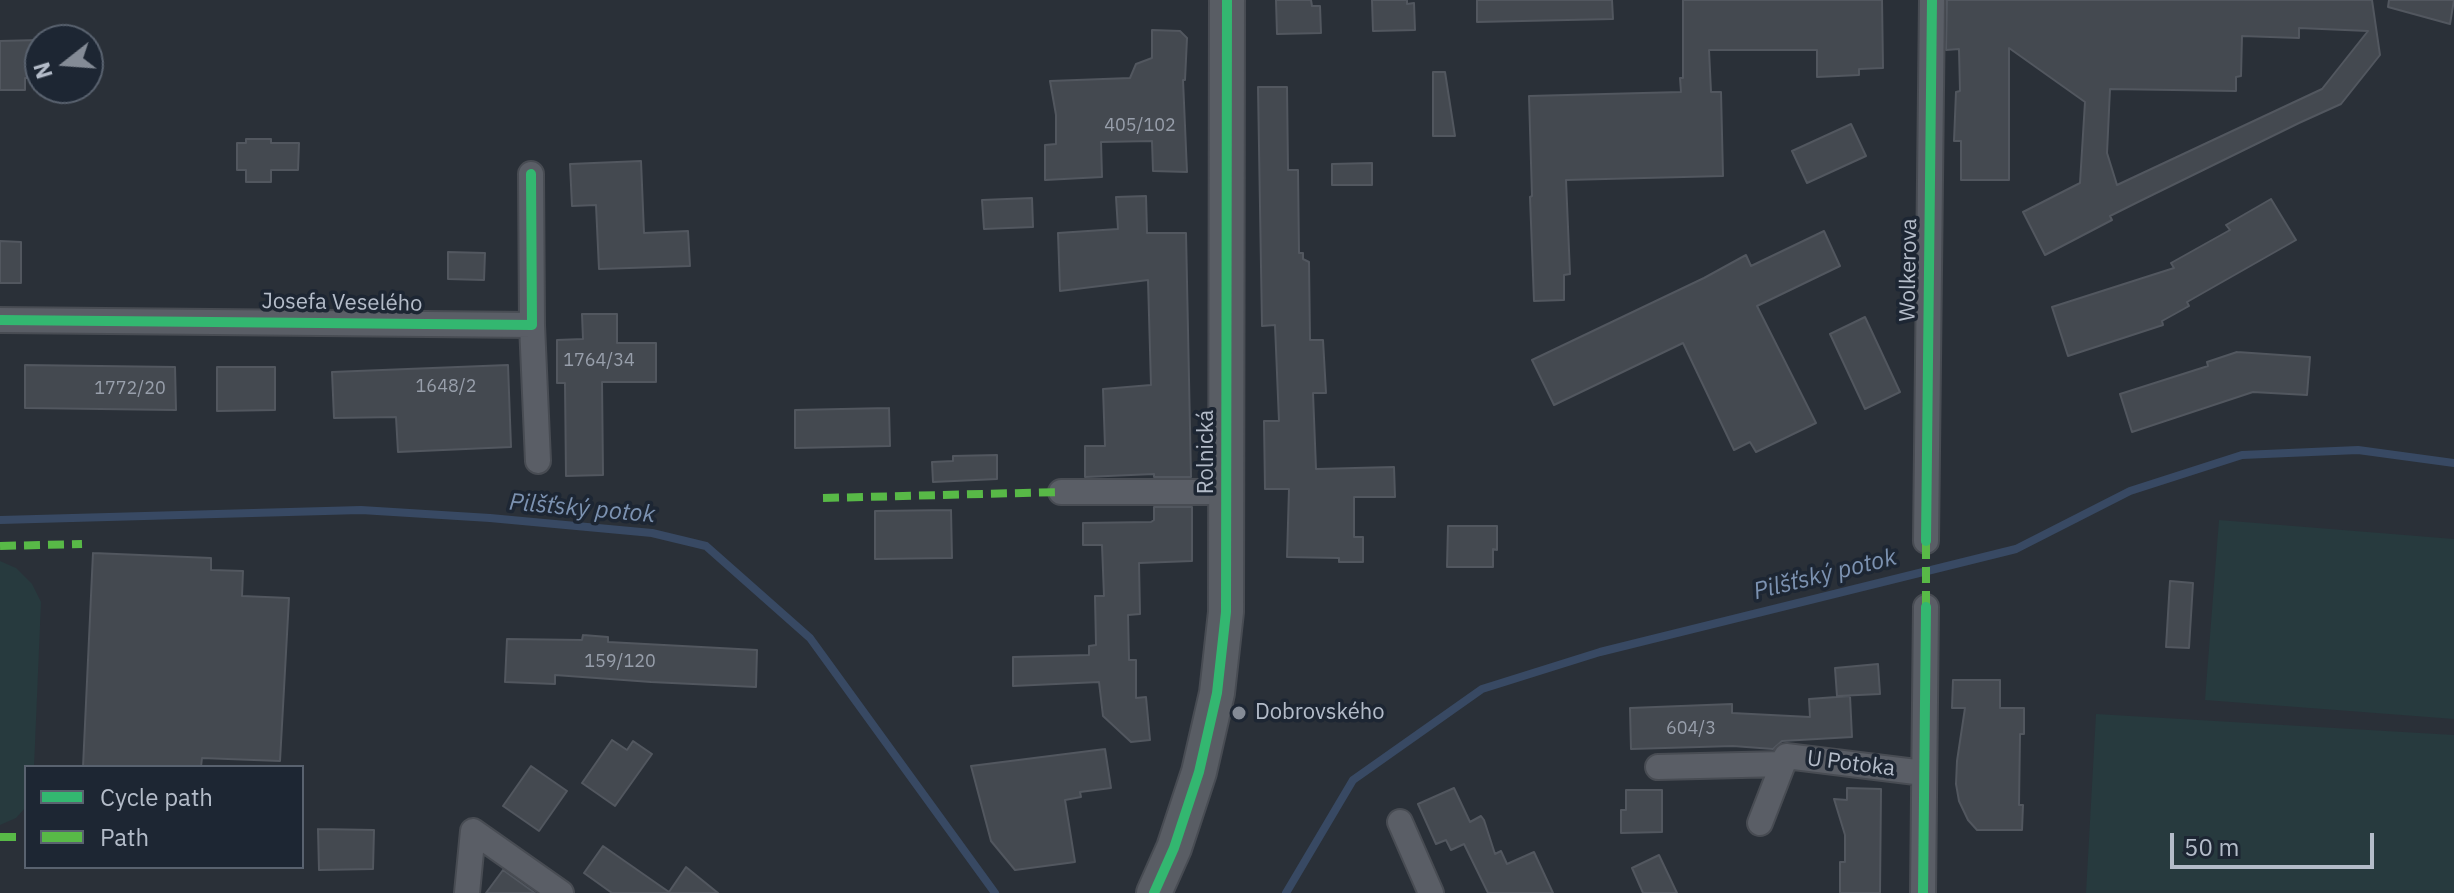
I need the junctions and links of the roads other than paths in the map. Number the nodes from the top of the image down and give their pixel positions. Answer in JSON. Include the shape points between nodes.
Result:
{"nodes":[{"id":1,"x":1227,"y":0,"type":"edge"},
{"id":2,"x":1932,"y":0,"type":"edge"},
{"id":3,"x":531,"y":174,"type":"dead end"},
{"id":4,"x":0,"y":320,"type":"edge"},
{"id":5,"x":532,"y":325,"type":"junction"},
{"id":6,"x":538,"y":461,"type":"dead end"},
{"id":7,"x":1061,"y":492,"type":"dead end"},
{"id":8,"x":1227,"y":492,"type":"junction"},
{"id":9,"x":1926,"y":541,"type":"dead end"},
{"id":10,"x":1926,"y":607,"type":"dead end"},
{"id":11,"x":1783,"y":764,"type":"junction"},
{"id":12,"x":1658,"y":767,"type":"dead end"},
{"id":13,"x":1924,"y":773,"type":"junction"},
{"id":14,"x":1400,"y":822,"type":"dead end"},
{"id":15,"x":1760,"y":823,"type":"dead end"},
{"id":16,"x":467,"y":893,"type":"edge"},
{"id":17,"x":561,"y":893,"type":"edge"},
{"id":18,"x":1154,"y":893,"type":"edge"},
{"id":19,"x":1431,"y":893,"type":"edge"},
{"id":20,"x":1923,"y":893,"type":"edge"}],
"edges":[{"from":1,"to":8,"type":"street","name":"Rolnická"},
{"from":2,"to":9,"type":"street","name":"Wolkerova"},
{"from":3,"to":5,"type":"street"},
{"from":4,"to":5,"type":"street","name":"Josefa Veselého"},
{"from":5,"to":6,"type":"street"},
{"from":7,"to":8,"type":"street"},
{"from":8,"to":18,"type":"street","name":"Rolnická","via":[[1226,612],[1217,693],[1189,806]]},
{"from":10,"to":13,"type":"street"},
{"from":11,"to":12,"type":"street","name":"U Potoka"},
{"from":11,"to":13,"type":"street","name":"U Potoka","via":[[1786,756]]},
{"from":11,"to":15,"type":"street","name":"U Potoka"},
{"from":13,"to":20,"type":"street"},
{"from":14,"to":19,"type":"street"},
{"from":16,"to":17,"type":"street","via":[[473,831]]}]}
